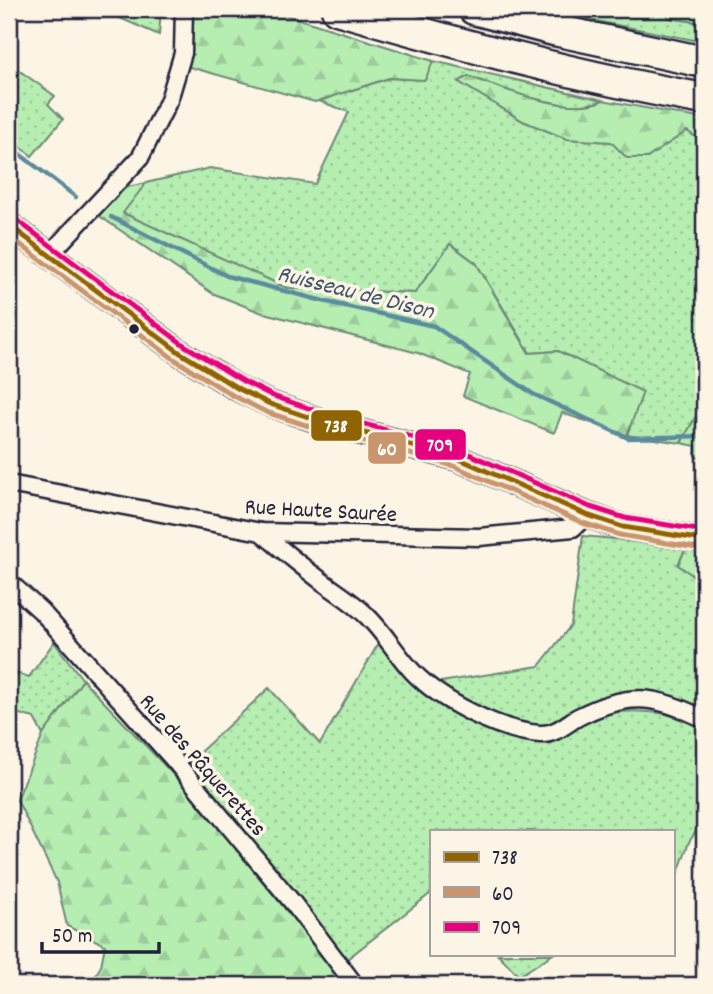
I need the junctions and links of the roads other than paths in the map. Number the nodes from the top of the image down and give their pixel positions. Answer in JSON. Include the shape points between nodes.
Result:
{"nodes":[{"id":1,"x":184,"y":9,"type":"edge"},
{"id":2,"x":337,"y":9,"type":"edge"},
{"id":3,"x":474,"y":9,"type":"edge"},
{"id":4,"x":704,"y":62,"type":"edge"},
{"id":5,"x":704,"y":99,"type":"edge"},
{"id":6,"x":9,"y":225,"type":"edge"},
{"id":7,"x":49,"y":254,"type":"junction"},
{"id":8,"x":9,"y":484,"type":"edge"},
{"id":9,"x":587,"y":515,"type":"junction"},
{"id":10,"x":261,"y":532,"type":"junction"},
{"id":11,"x":704,"y":540,"type":"edge"},
{"id":12,"x":9,"y":582,"type":"edge"},
{"id":13,"x":704,"y":719,"type":"edge"},
{"id":14,"x":355,"y":985,"type":"edge"}],
"edges":[{"from":1,"to":7,"type":"street","via":[[183,53],[169,100],[140,158]]},
{"from":2,"to":5,"type":"highway","via":[[546,65]]},
{"from":3,"to":4,"type":"highway"},
{"from":6,"to":7,"type":"street"},
{"from":7,"to":9,"type":"street","via":[[179,352],[249,394],[320,421],[457,458]]},
{"from":8,"to":10,"type":"street","name":"Rue Haute Saurée"},
{"from":9,"to":10,"type":"street","name":"Rue Haute Saurée","via":[[573,528],[479,537]]},
{"from":9,"to":11,"type":"street","via":[[623,527]]},
{"from":10,"to":13,"type":"street","via":[[365,614],[438,696],[508,728],[542,734],[559,730],[611,702],[631,698],[676,705]]},
{"from":12,"to":14,"type":"street","name":"Rue des Pâquerettes","via":[[41,611],[173,759]]}]}
